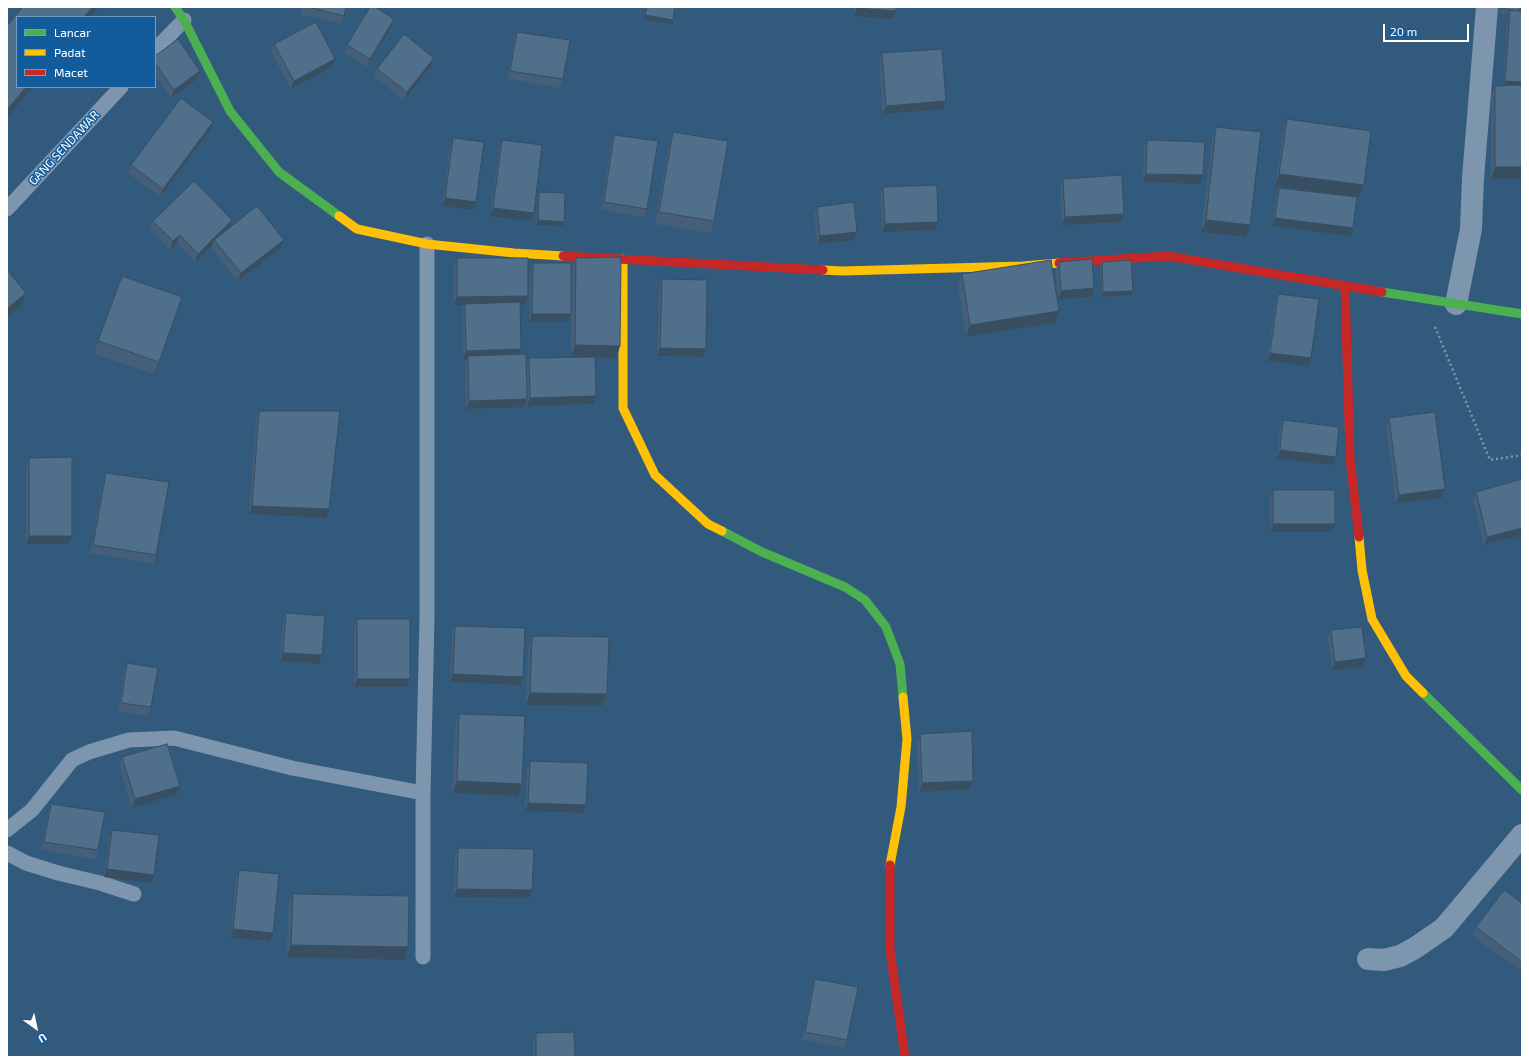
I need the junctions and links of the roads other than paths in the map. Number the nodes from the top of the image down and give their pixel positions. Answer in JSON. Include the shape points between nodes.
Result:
{"nodes":[{"id":1,"x":174,"y":7,"type":"edge"},
{"id":2,"x":1487,"y":7,"type":"edge"},
{"id":3,"x":184,"y":20,"type":"junction"},
{"id":4,"x":156,"y":49,"type":"edge"},
{"id":5,"x":120,"y":88,"type":"edge"},
{"id":6,"x":7,"y":209,"type":"edge"},
{"id":7,"x":427,"y":244,"type":"junction"},
{"id":8,"x":623,"y":259,"type":"junction"},
{"id":9,"x":1345,"y":286,"type":"junction"},
{"id":10,"x":1456,"y":304,"type":"junction"},
{"id":11,"x":1522,"y":314,"type":"edge"},
{"id":12,"x":1522,"y":790,"type":"edge"},
{"id":13,"x":423,"y":793,"type":"junction"},
{"id":14,"x":7,"y":830,"type":"edge"},
{"id":15,"x":1522,"y":835,"type":"edge"},
{"id":16,"x":7,"y":853,"type":"edge"},
{"id":17,"x":134,"y":894,"type":"dead end"},
{"id":18,"x":423,"y":957,"type":"dead end"},
{"id":19,"x":1368,"y":960,"type":"dead end"},
{"id":20,"x":905,"y":1057,"type":"edge"}],
"edges":[{"from":1,"to":3,"type":"street"},
{"from":2,"to":10,"type":"street","via":[[1470,229]]},
{"from":3,"to":4,"type":"lane"},
{"from":3,"to":7,"type":"street","via":[[230,110],[279,172],[357,229]]},
{"from":5,"to":6,"type":"lane","name":"GANG SENDAWAR"},
{"from":7,"to":8,"type":"street","via":[[514,253]]},
{"from":7,"to":13,"type":"lane","via":[[427,617]]},
{"from":8,"to":9,"type":"street","via":[[843,271],[1023,266],[1168,256]]},
{"from":8,"to":20,"type":"street","via":[[623,408],[655,475],[708,524],[762,552],[845,587],[865,600],[886,627],[900,664],[907,739],[901,807],[890,866],[890,950]]},
{"from":9,"to":10,"type":"street"},
{"from":9,"to":12,"type":"street","via":[[1350,458],[1362,570],[1372,619],[1406,676]]},
{"from":10,"to":11,"type":"street"},
{"from":13,"to":14,"type":"lane","via":[[292,768],[174,738],[129,740],[72,760],[32,810]]},
{"from":13,"to":18,"type":"lane"},
{"from":15,"to":19,"type":"street","via":[[1444,928],[1400,956]]},
{"from":16,"to":17,"type":"lane","via":[[26,863]]}]}
